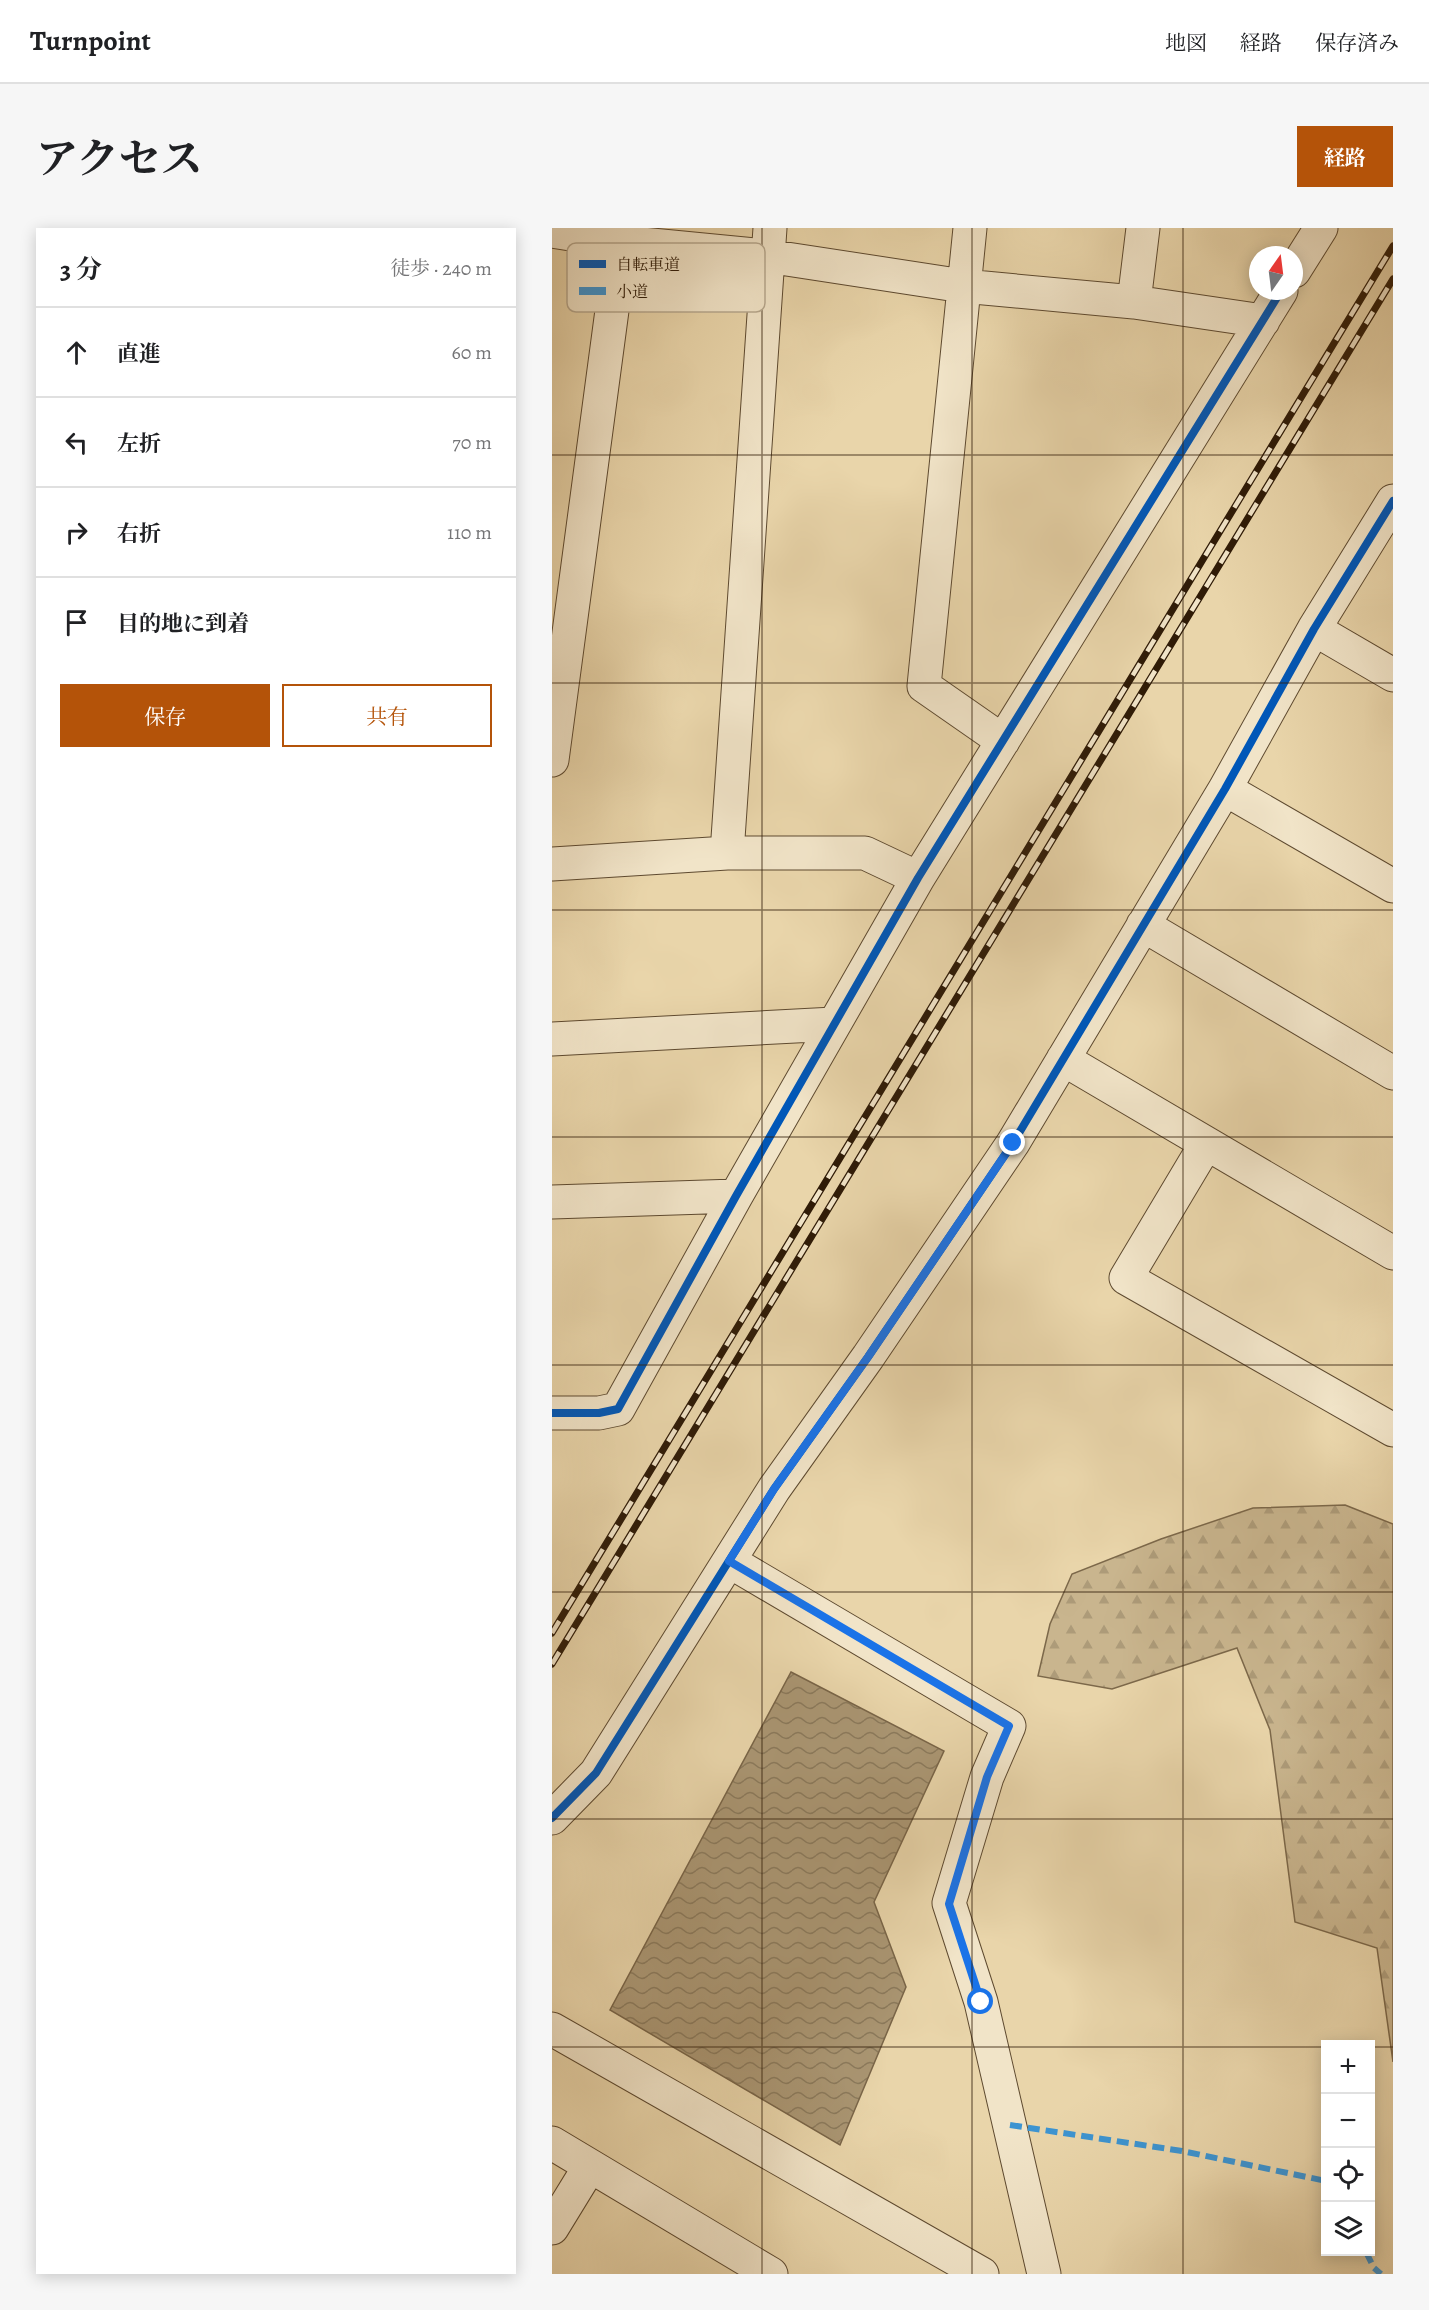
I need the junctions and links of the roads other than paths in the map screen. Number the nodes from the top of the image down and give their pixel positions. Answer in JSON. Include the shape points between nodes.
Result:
{"nodes":[{"id":1,"x":970,"y":228,"type":"edge"},
{"id":2,"x":1143,"y":228,"type":"edge"},
{"id":3,"x":1321,"y":228,"type":"edge"},
{"id":4,"x":552,"y":231,"type":"edge"},
{"id":5,"x":622,"y":235,"type":"edge"},
{"id":6,"x":769,"y":242,"type":"edge"},
{"id":7,"x":1303,"y":257,"type":"edge"},
{"id":8,"x":963,"y":286,"type":"junction"},
{"id":9,"x":765,"y":300,"type":"edge"},
{"id":10,"x":1276,"y":300,"type":"edge"},
{"id":11,"x":1134,"y":302,"type":"junction"},
{"id":12,"x":612,"y":312,"type":"edge"},
{"id":13,"x":764,"y":312,"type":"edge"},
{"id":14,"x":1263,"y":321,"type":"junction"},
{"id":15,"x":1393,"y":501,"type":"edge"},
{"id":16,"x":1314,"y":629,"type":"junction"},
{"id":17,"x":1393,"y":675,"type":"edge"},
{"id":18,"x":1003,"y":741,"type":"junction"},
{"id":19,"x":552,"y":760,"type":"edge"},
{"id":20,"x":1225,"y":789,"type":"junction"},
{"id":21,"x":727,"y":853,"type":"junction"},
{"id":22,"x":552,"y":864,"type":"edge"},
{"id":23,"x":918,"y":878,"type":"junction"},
{"id":24,"x":1393,"y":886,"type":"edge"},
{"id":25,"x":1143,"y":925,"type":"junction"},
{"id":26,"x":834,"y":1024,"type":"junction"},
{"id":27,"x":552,"y":1039,"type":"edge"},
{"id":28,"x":1063,"y":1059,"type":"junction"},
{"id":29,"x":1393,"y":1073,"type":"edge"},
{"id":30,"x":1206,"y":1144,"type":"junction"},
{"id":31,"x":735,"y":1196,"type":"junction"},
{"id":32,"x":552,"y":1202,"type":"edge"},
{"id":33,"x":1393,"y":1253,"type":"edge"},
{"id":34,"x":552,"y":1413,"type":"edge"},
{"id":35,"x":1393,"y":1430,"type":"edge"},
{"id":36,"x":729,"y":1561,"type":"junction"},
{"id":37,"x":552,"y":1818,"type":"edge"},
{"id":38,"x":552,"y":2030,"type":"edge"},
{"id":39,"x":552,"y":2144,"type":"edge"},
{"id":40,"x":590,"y":2166,"type":"junction"},
{"id":41,"x":552,"y":2228,"type":"edge"},
{"id":42,"x":771,"y":2274,"type":"edge"},
{"id":43,"x":982,"y":2274,"type":"edge"},
{"id":44,"x":1044,"y":2274,"type":"edge"}],
"edges":[{"from":1,"to":8,"type":"street"},
{"from":2,"to":11,"type":"street"},
{"from":3,"to":7,"type":"street"},
{"from":4,"to":5,"type":"street"},
{"from":5,"to":6,"type":"street"},
{"from":6,"to":8,"type":"street"},
{"from":6,"to":9,"type":"street"},
{"from":8,"to":11,"type":"street"},
{"from":8,"to":18,"type":"street","via":[[924,686]]},
{"from":10,"to":14,"type":"street"},
{"from":11,"to":14,"type":"street"},
{"from":12,"to":19,"type":"street"},
{"from":13,"to":21,"type":"street"},
{"from":14,"to":18,"type":"street"},
{"from":15,"to":16,"type":"street"},
{"from":16,"to":17,"type":"street"},
{"from":16,"to":20,"type":"street"},
{"from":18,"to":23,"type":"street"},
{"from":20,"to":24,"type":"street"},
{"from":20,"to":25,"type":"street"},
{"from":21,"to":22,"type":"street"},
{"from":21,"to":23,"type":"street","via":[[865,853]]},
{"from":23,"to":26,"type":"street"},
{"from":25,"to":28,"type":"street"},
{"from":25,"to":29,"type":"street"},
{"from":26,"to":27,"type":"street"},
{"from":26,"to":31,"type":"street"},
{"from":28,"to":30,"type":"street"},
{"from":28,"to":36,"type":"street","via":[[1013,1143],[774,1489]]},
{"from":30,"to":33,"type":"street"},
{"from":30,"to":35,"type":"street","via":[[1126,1278]]},
{"from":31,"to":32,"type":"street"},
{"from":31,"to":34,"type":"street","via":[[618,1409]]},
{"from":36,"to":37,"type":"street","via":[[596,1773]]},
{"from":36,"to":44,"type":"street","via":[[1009,1726],[987,1777],[949,1904],[981,2002]]},
{"from":38,"to":43,"type":"street"},
{"from":39,"to":40,"type":"street"},
{"from":40,"to":41,"type":"street"},
{"from":40,"to":42,"type":"street"}]}
